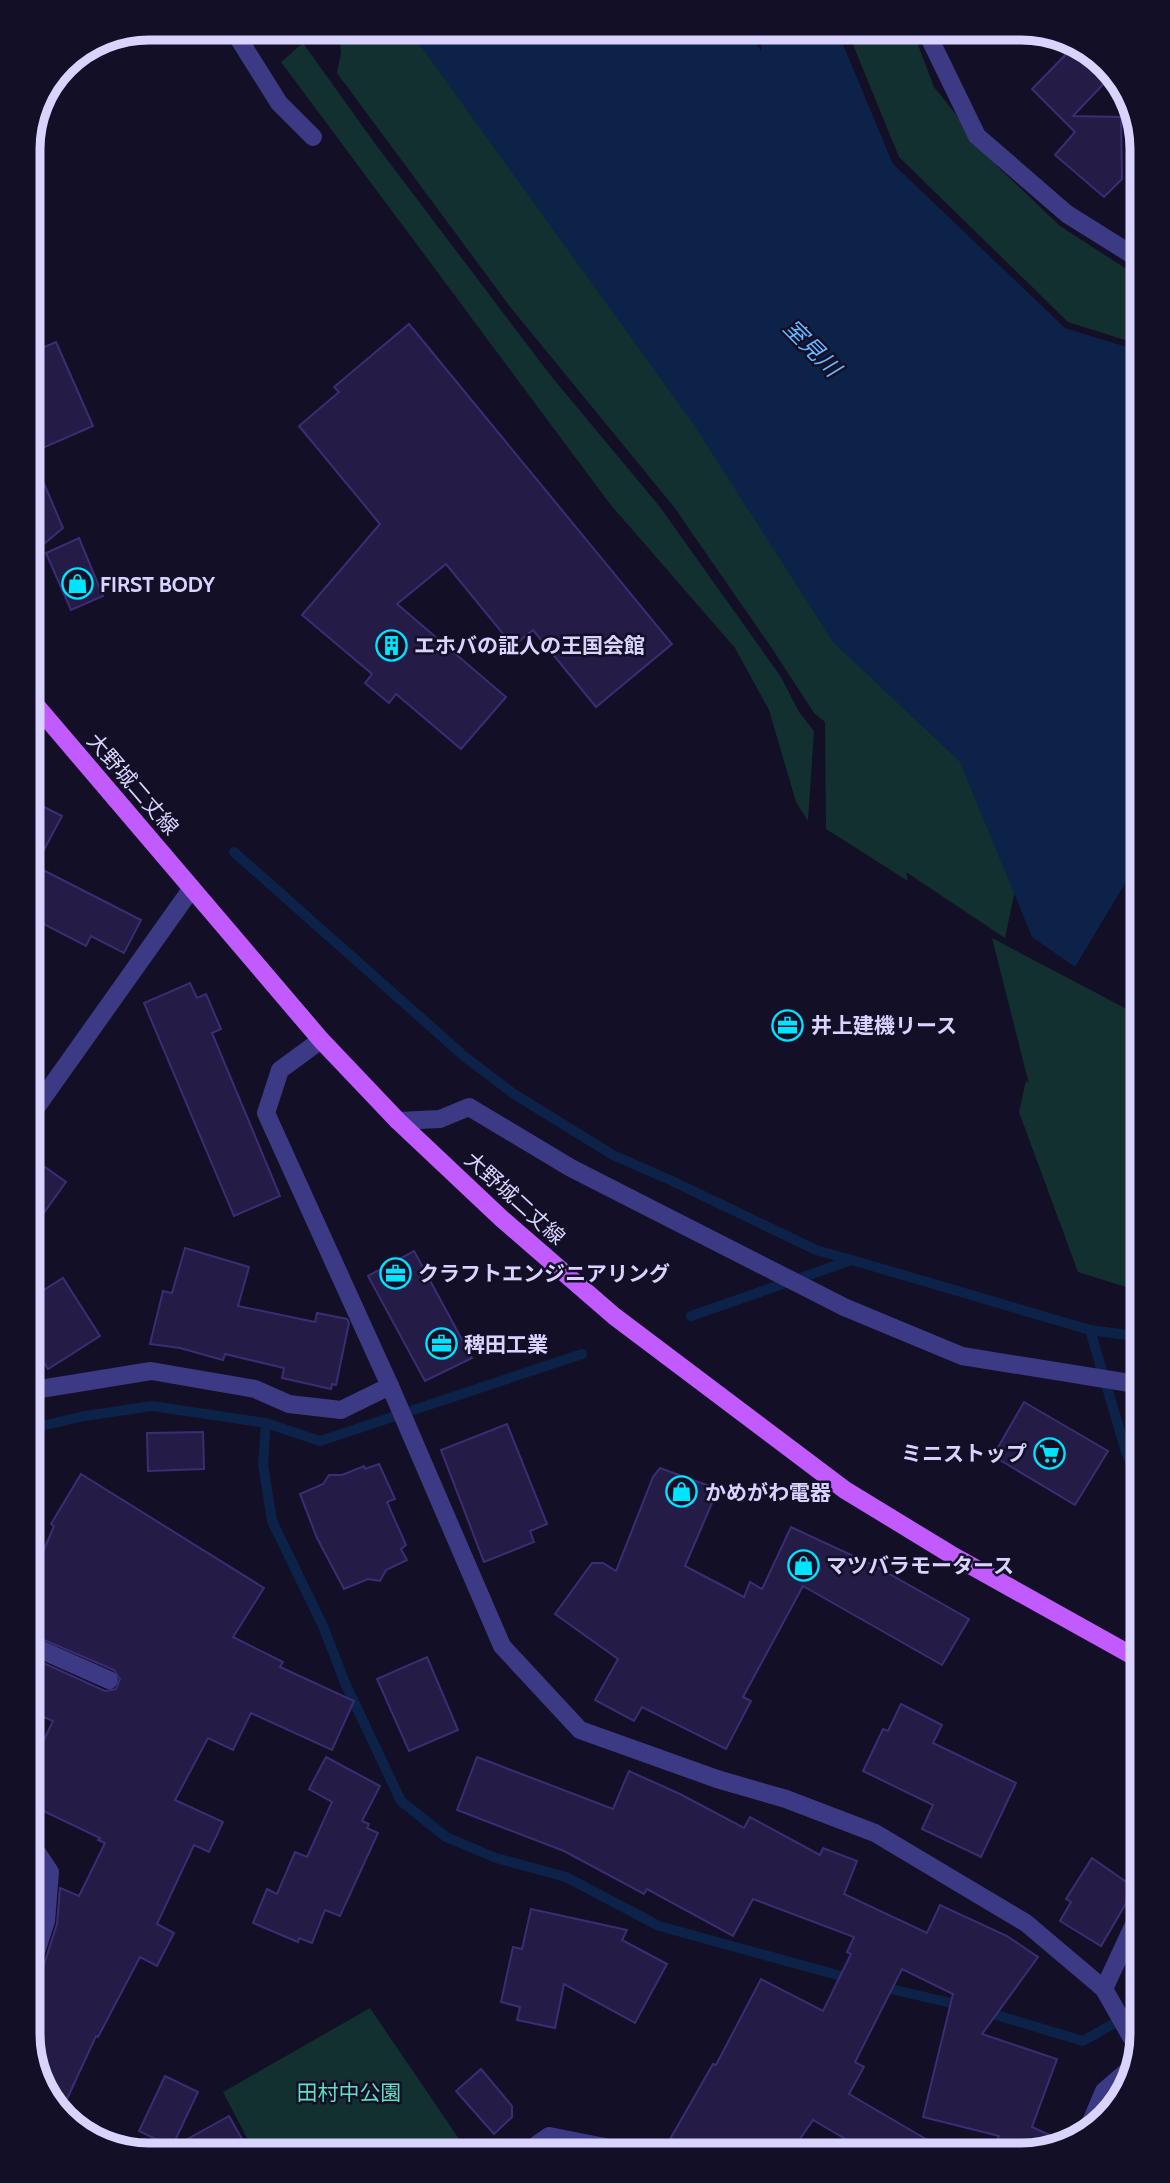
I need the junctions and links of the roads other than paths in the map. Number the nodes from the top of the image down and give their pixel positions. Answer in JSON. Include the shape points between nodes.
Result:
{"nodes":[{"id":1,"x":240,"y":40,"type":"edge"},
{"id":2,"x":930,"y":40,"type":"edge"},
{"id":3,"x":313,"y":137,"type":"dead end"},
{"id":4,"x":1130,"y":254,"type":"edge"},
{"id":5,"x":40,"y":710,"type":"edge"},
{"id":6,"x":192,"y":888,"type":"junction"},
{"id":7,"x":321,"y":1040,"type":"junction"},
{"id":8,"x":40,"y":1102,"type":"edge"},
{"id":9,"x":398,"y":1121,"type":"junction"},
{"id":10,"x":1130,"y":1383,"type":"edge"},
{"id":11,"x":390,"y":1386,"type":"junction"},
{"id":12,"x":40,"y":1389,"type":"edge"},
{"id":13,"x":40,"y":1649,"type":"edge"},
{"id":14,"x":1130,"y":1654,"type":"edge"},
{"id":15,"x":109,"y":1680,"type":"dead end"},
{"id":16,"x":40,"y":1856,"type":"edge"},
{"id":17,"x":1130,"y":1933,"type":"edge"},
{"id":18,"x":40,"y":1940,"type":"edge"},
{"id":19,"x":1104,"y":1989,"type":"junction"},
{"id":20,"x":1130,"y":2035,"type":"edge"},
{"id":21,"x":1121,"y":2076,"type":"edge"},
{"id":22,"x":1094,"y":2115,"type":"edge"},
{"id":23,"x":539,"y":2143,"type":"edge"},
{"id":24,"x":585,"y":2143,"type":"edge"}],
"edges":[{"from":1,"to":3,"type":"street","via":[[279,103]]},
{"from":2,"to":4,"type":"street","via":[[977,136],[1066,214]]},
{"from":5,"to":6,"type":"main road","name":"大野城二丈線"},
{"from":6,"to":7,"type":"main road","name":"大野城二丈線"},
{"from":6,"to":8,"type":"street"},
{"from":7,"to":9,"type":"main road","name":"大野城二丈線"},
{"from":7,"to":11,"type":"street","via":[[280,1070],[266,1113]]},
{"from":9,"to":10,"type":"street","via":[[440,1119],[469,1107],[571,1168],[844,1307],[962,1356]]},
{"from":9,"to":14,"type":"main road","name":"大野城二丈線","via":[[614,1316],[845,1490]]},
{"from":11,"to":12,"type":"street","via":[[341,1410],[289,1404],[255,1388],[151,1371]]},
{"from":11,"to":19,"type":"street","via":[[502,1646],[580,1730],[875,1833],[1026,1923]]},
{"from":13,"to":15,"type":"street"},
{"from":16,"to":18,"type":"street","via":[[51,1872]]},
{"from":17,"to":19,"type":"street"},
{"from":19,"to":20,"type":"street"},
{"from":21,"to":22,"type":"street","via":[[1104,2091]]},
{"from":23,"to":24,"type":"street","via":[[549,2136]]}]}
